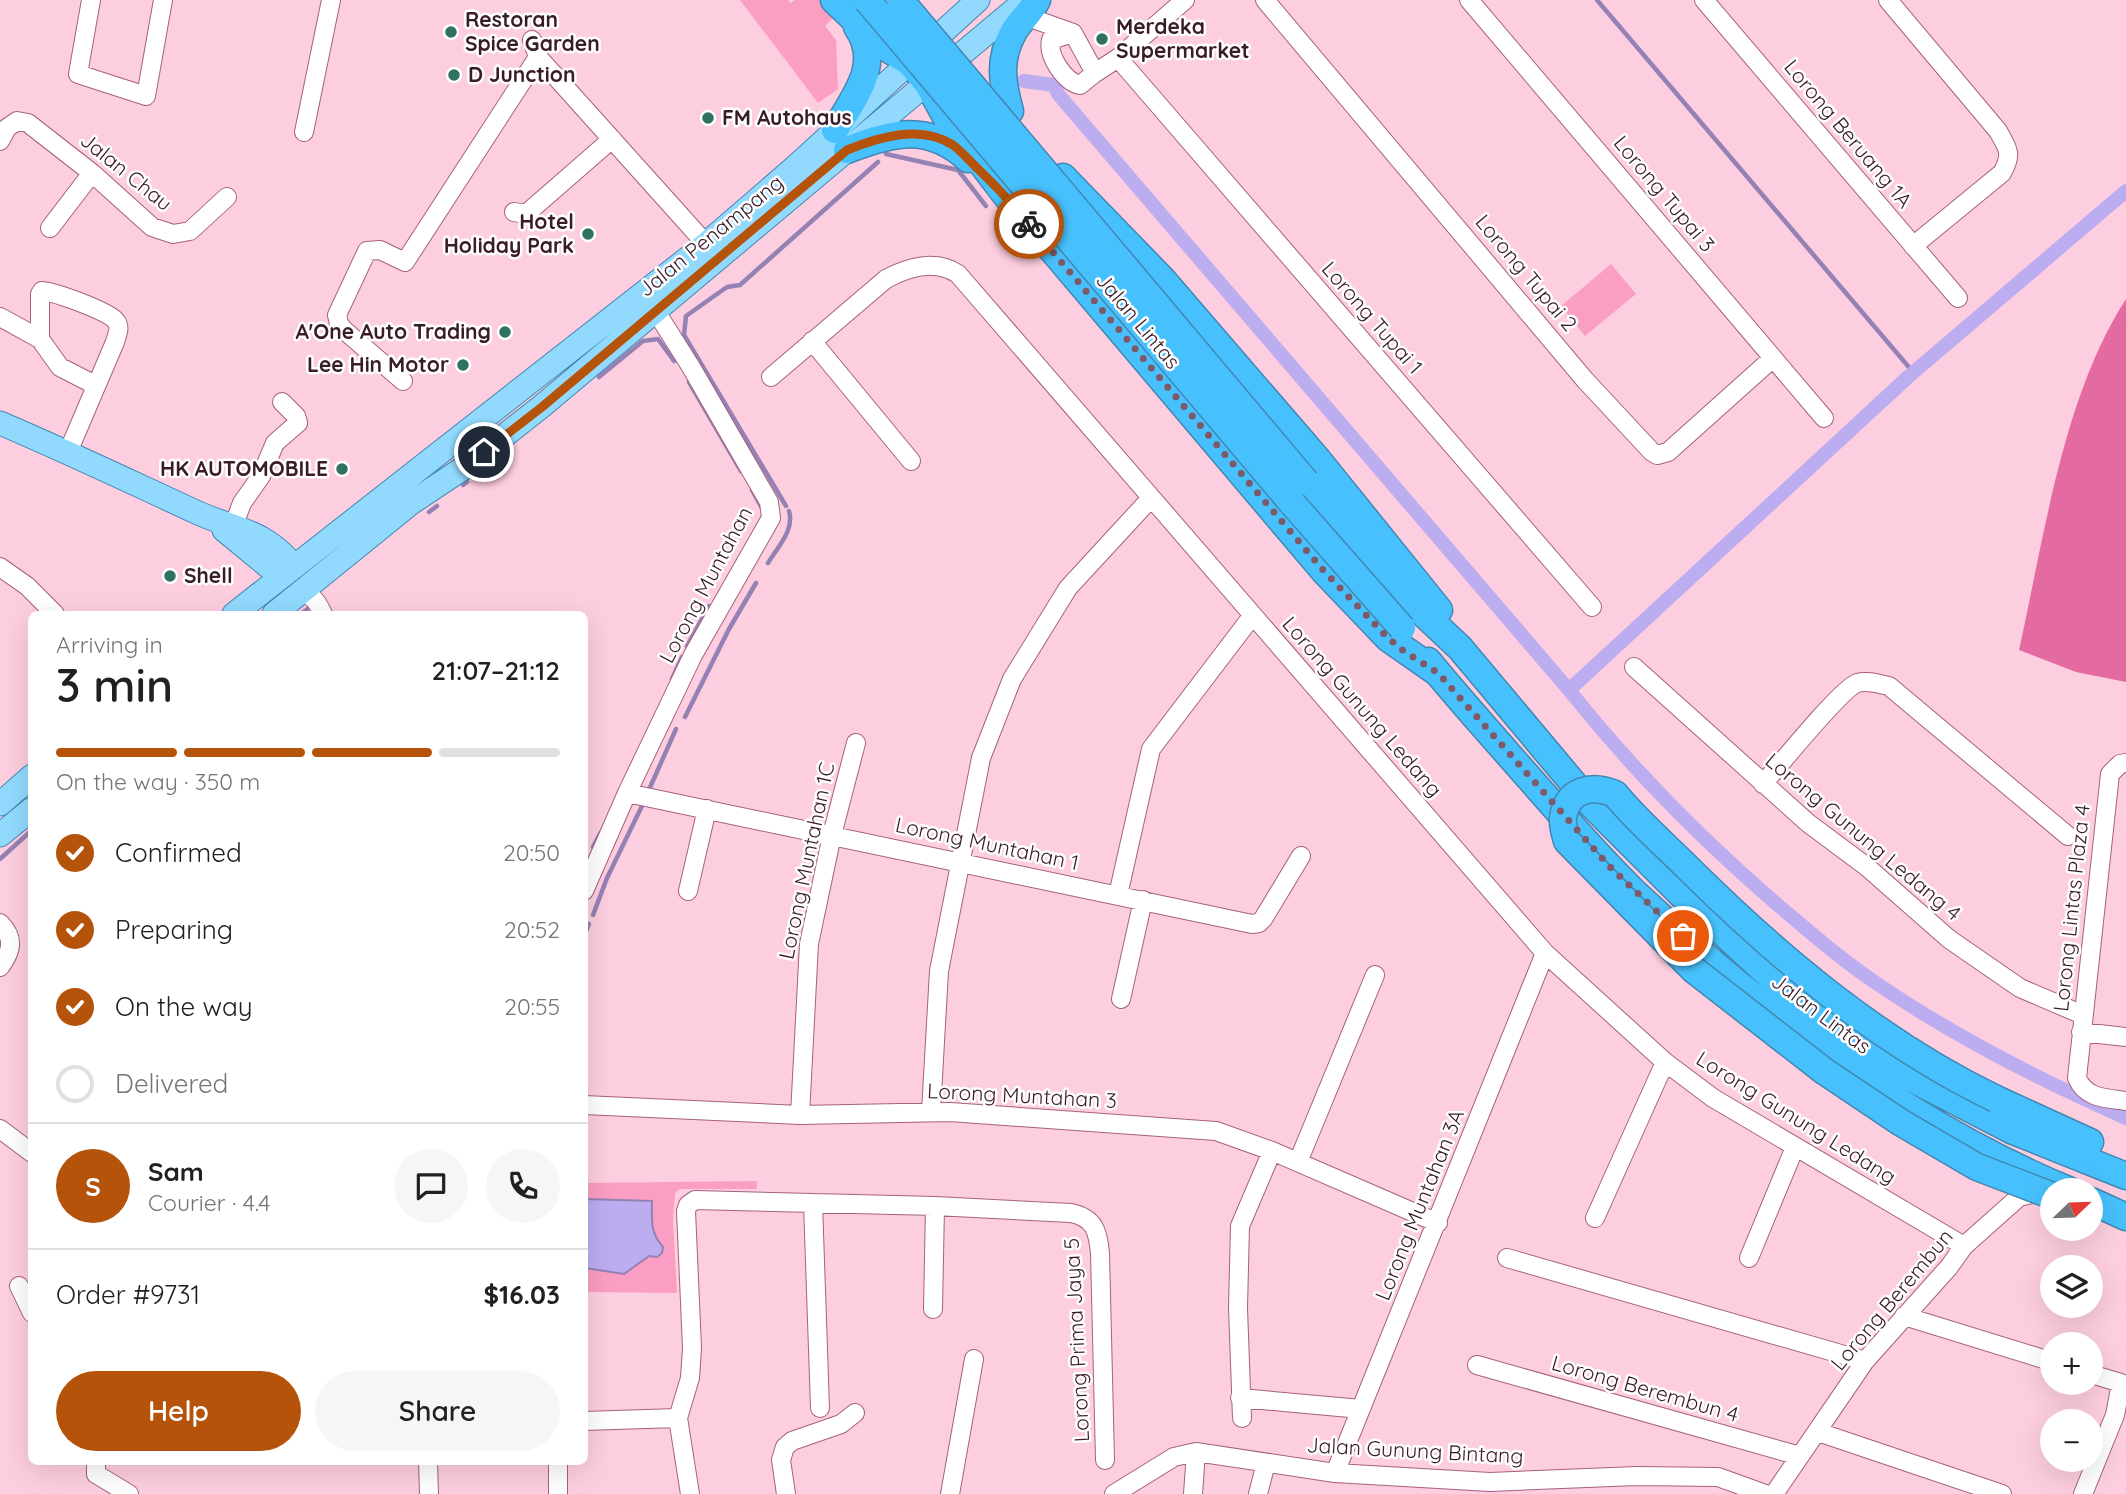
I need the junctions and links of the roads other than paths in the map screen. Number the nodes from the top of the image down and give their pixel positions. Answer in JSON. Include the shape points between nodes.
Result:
{"nodes":[{"id":1,"x":92,"y":0,"type":"edge"},
{"id":2,"x":163,"y":0,"type":"edge"},
{"id":3,"x":331,"y":0,"type":"edge"},
{"id":4,"x":834,"y":0,"type":"edge"},
{"id":5,"x":901,"y":0,"type":"edge"},
{"id":6,"x":909,"y":0,"type":"edge"},
{"id":7,"x":978,"y":0,"type":"edge"},
{"id":8,"x":1185,"y":0,"type":"edge"},
{"id":9,"x":1265,"y":0,"type":"edge"},
{"id":10,"x":1469,"y":0,"type":"edge"},
{"id":11,"x":1704,"y":0,"type":"edge"},
{"id":12,"x":1888,"y":0,"type":"edge"},
{"id":13,"x":1029,"y":5,"type":"edge"},
{"id":14,"x":859,"y":10,"type":"edge"},
{"id":15,"x":1073,"y":33,"type":"junction"},
{"id":16,"x":939,"y":34,"type":"junction"},
{"id":17,"x":960,"y":58,"type":"junction"},
{"id":18,"x":1118,"y":58,"type":"junction"},
{"id":19,"x":909,"y":62,"type":"junction"},
{"id":20,"x":1095,"y":73,"type":"junction"},
{"id":21,"x":928,"y":84,"type":"junction"},
{"id":22,"x":1010,"y":111,"type":"junction"},
{"id":23,"x":304,"y":132,"type":"dead end"},
{"id":24,"x":612,"y":139,"type":"junction"},
{"id":25,"x":0,"y":140,"type":"edge"},
{"id":26,"x":841,"y":140,"type":"junction"},
{"id":27,"x":971,"y":148,"type":"junction"},
{"id":28,"x":92,"y":173,"type":"junction"},
{"id":29,"x":1005,"y":194,"type":"junction"},
{"id":30,"x":227,"y":197,"type":"dead end"},
{"id":31,"x":514,"y":212,"type":"dead end"},
{"id":32,"x":50,"y":228,"type":"dead end"},
{"id":33,"x":706,"y":244,"type":"junction"},
{"id":34,"x":1913,"y":246,"type":"junction"},
{"id":35,"x":1958,"y":298,"type":"dead end"},
{"id":36,"x":655,"y":310,"type":"junction"},
{"id":37,"x":0,"y":317,"type":"edge"},
{"id":38,"x":40,"y":339,"type":"junction"},
{"id":39,"x":812,"y":341,"type":"junction"},
{"id":40,"x":1773,"y":358,"type":"junction"},
{"id":41,"x":771,"y":377,"type":"dead end"},
{"id":42,"x":403,"y":381,"type":"dead end"},
{"id":43,"x":95,"y":385,"type":"junction"},
{"id":44,"x":282,"y":402,"type":"dead end"},
{"id":45,"x":1824,"y":418,"type":"dead end"},
{"id":46,"x":0,"y":423,"type":"edge"},
{"id":47,"x":68,"y":452,"type":"junction"},
{"id":48,"x":912,"y":461,"type":"dead end"},
{"id":49,"x":1151,"y":498,"type":"junction"},
{"id":50,"x":222,"y":523,"type":"junction"},
{"id":51,"x":252,"y":553,"type":"junction"},
{"id":52,"x":0,"y":567,"type":"edge"},
{"id":53,"x":288,"y":589,"type":"edge"},
{"id":54,"x":1592,"y":607,"type":"dead end"},
{"id":55,"x":52,"y":611,"type":"edge"},
{"id":56,"x":237,"y":611,"type":"edge"},
{"id":57,"x":240,"y":611,"type":"edge"},
{"id":58,"x":322,"y":611,"type":"edge"},
{"id":59,"x":1253,"y":615,"type":"junction"},
{"id":60,"x":1460,"y":648,"type":"junction"},
{"id":61,"x":1634,"y":667,"type":"dead end"},
{"id":62,"x":1438,"y":673,"type":"junction"},
{"id":63,"x":856,"y":743,"type":"dead end"},
{"id":64,"x":2126,"y":763,"type":"edge"},
{"id":65,"x":28,"y":780,"type":"edge"},
{"id":66,"x":1763,"y":784,"type":"junction"},
{"id":67,"x":627,"y":793,"type":"junction"},
{"id":68,"x":0,"y":804,"type":"edge"},
{"id":69,"x":707,"y":809,"type":"junction"},
{"id":70,"x":28,"y":812,"type":"edge"},
{"id":71,"x":0,"y":835,"type":"edge"},
{"id":72,"x":832,"y":835,"type":"junction"},
{"id":73,"x":2068,"y":836,"type":"dead end"},
{"id":74,"x":1301,"y":856,"type":"dead end"},
{"id":75,"x":591,"y":858,"type":"edge"},
{"id":76,"x":960,"y":862,"type":"junction"},
{"id":77,"x":688,"y":891,"type":"dead end"},
{"id":78,"x":1118,"y":895,"type":"junction"},
{"id":79,"x":1143,"y":900,"type":"junction"},
{"id":80,"x":0,"y":923,"type":"edge"},
{"id":81,"x":1545,"y":953,"type":"junction"},
{"id":82,"x":0,"y":967,"type":"edge"},
{"id":83,"x":1375,"y":975,"type":"dead end"},
{"id":84,"x":1121,"y":999,"type":"dead end"},
{"id":85,"x":2082,"y":1023,"type":"junction"},
{"id":86,"x":2126,"y":1037,"type":"edge"},
{"id":87,"x":1665,"y":1062,"type":"junction"},
{"id":88,"x":2126,"y":1101,"type":"edge"},
{"id":89,"x":2003,"y":1103,"type":"junction"},
{"id":90,"x":588,"y":1105,"type":"edge"},
{"id":91,"x":931,"y":1112,"type":"junction"},
{"id":92,"x":800,"y":1115,"type":"junction"},
{"id":93,"x":0,"y":1129,"type":"edge"},
{"id":94,"x":1795,"y":1147,"type":"junction"},
{"id":95,"x":2064,"y":1149,"type":"junction"},
{"id":96,"x":28,"y":1150,"type":"edge"},
{"id":97,"x":1272,"y":1151,"type":"junction"},
{"id":98,"x":2126,"y":1157,"type":"edge"},
{"id":99,"x":1298,"y":1162,"type":"junction"},
{"id":100,"x":2126,"y":1175,"type":"edge"},
{"id":101,"x":2042,"y":1178,"type":"edge"},
{"id":102,"x":2040,"y":1192,"type":"edge"},
{"id":103,"x":2040,"y":1195,"type":"edge"},
{"id":104,"x":813,"y":1203,"type":"junction"},
{"id":105,"x":935,"y":1206,"type":"junction"},
{"id":106,"x":2104,"y":1207,"type":"edge"},
{"id":107,"x":2104,"y":1211,"type":"edge"},
{"id":108,"x":2126,"y":1217,"type":"edge"},
{"id":109,"x":1595,"y":1219,"type":"dead end"},
{"id":110,"x":1438,"y":1223,"type":"junction"},
{"id":111,"x":1964,"y":1247,"type":"junction"},
{"id":112,"x":1507,"y":1258,"type":"dead end"},
{"id":113,"x":1749,"y":1258,"type":"dead end"},
{"id":114,"x":19,"y":1286,"type":"dead end"},
{"id":115,"x":28,"y":1304,"type":"edge"},
{"id":116,"x":933,"y":1309,"type":"dead end"},
{"id":117,"x":1903,"y":1316,"type":"junction"},
{"id":118,"x":2040,"y":1358,"type":"edge"},
{"id":119,"x":974,"y":1359,"type":"dead end"},
{"id":120,"x":1865,"y":1361,"type":"junction"},
{"id":121,"x":1477,"y":1366,"type":"dead end"},
{"id":122,"x":2103,"y":1378,"type":"edge"},
{"id":123,"x":1240,"y":1398,"type":"junction"},
{"id":124,"x":820,"y":1408,"type":"dead end"},
{"id":125,"x":1361,"y":1409,"type":"junction"},
{"id":126,"x":855,"y":1413,"type":"dead end"},
{"id":127,"x":678,"y":1418,"type":"junction"},
{"id":128,"x":1242,"y":1418,"type":"dead end"},
{"id":129,"x":588,"y":1420,"type":"edge"},
{"id":130,"x":1818,"y":1432,"type":"junction"},
{"id":131,"x":1196,"y":1452,"type":"junction"},
{"id":132,"x":1800,"y":1456,"type":"junction"},
{"id":133,"x":1105,"y":1460,"type":"dead end"},
{"id":134,"x":1266,"y":1463,"type":"junction"},
{"id":135,"x":96,"y":1465,"type":"edge"},
{"id":136,"x":428,"y":1465,"type":"edge"},
{"id":137,"x":558,"y":1465,"type":"edge"},
{"id":138,"x":1335,"y":1473,"type":"junction"},
{"id":139,"x":1636,"y":1485,"type":"edge"},
{"id":140,"x":129,"y":1494,"type":"edge"},
{"id":141,"x":429,"y":1494,"type":"edge"},
{"id":142,"x":558,"y":1494,"type":"edge"},
{"id":143,"x":690,"y":1494,"type":"edge"},
{"id":144,"x":786,"y":1494,"type":"edge"},
{"id":145,"x":950,"y":1494,"type":"edge"},
{"id":146,"x":1114,"y":1494,"type":"edge"},
{"id":147,"x":1193,"y":1494,"type":"edge"},
{"id":148,"x":1258,"y":1494,"type":"edge"},
{"id":149,"x":1765,"y":1494,"type":"edge"},
{"id":150,"x":1774,"y":1494,"type":"edge"},
{"id":151,"x":2002,"y":1494,"type":"edge"},
{"id":152,"x":2083,"y":1494,"type":"edge"}],
"edges":[{"from":1,"to":2,"type":"street","via":[[78,74],[146,96]]},
{"from":3,"to":23,"type":"street"},
{"from":4,"to":14,"type":"highway","name":"Jalan Lintas"},
{"from":5,"to":14,"type":"highway","via":[[901,17],[885,31],[874,30]]},
{"from":5,"to":60,"type":"highway","name":"Jalan Lintas","bridge":true,"via":[[1306,482],[1409,600]]},
{"from":6,"to":16,"type":"highway","name":"Jalan Lintas"},
{"from":7,"to":16,"type":"main road","name":"Jalan Penampang"},
{"from":8,"to":18,"type":"street"},
{"from":9,"to":40,"type":"street","name":"Lorong Tupai 2","via":[[1585,380],[1652,452],[1668,452]]},
{"from":10,"to":40,"type":"street","name":"Lorong Tupai 3"},
{"from":11,"to":34,"type":"street","name":"Lorong Beruang 1A"},
{"from":12,"to":34,"type":"street","via":[[1998,131],[2008,149],[2002,173]]},
{"from":13,"to":15,"type":"street"},
{"from":13,"to":17,"type":"main road","name":"Jalan Penampang"},
{"from":13,"to":22,"type":"highway","via":[[1009,42],[1002,72]]},
{"from":14,"to":19,"type":"highway","name":"Jalan Lintas","via":[[880,44]]},
{"from":14,"to":26,"type":"highway","via":[[869,56],[866,77]]},
{"from":14,"to":62,"type":"highway","name":"Jalan Lintas","bridge":true},
{"from":15,"to":20,"type":"street"},
{"from":15,"to":20,"type":"street","via":[[1051,40],[1051,55],[1078,86]]},
{"from":16,"to":17,"type":"highway","name":"Jalan Lintas"},
{"from":16,"to":19,"type":"main road","name":"Jalan Penampang"},
{"from":17,"to":21,"type":"main road","name":"Jalan Penampang"},
{"from":17,"to":22,"type":"highway","name":"Jalan Lintas"},
{"from":18,"to":20,"type":"street"},
{"from":18,"to":54,"type":"street","name":"Lorong Tupai 1"},
{"from":19,"to":21,"type":"highway","name":"Jalan Lintas"},
{"from":19,"to":26,"type":"main road","name":"Jalan Penampang"},
{"from":21,"to":26,"type":"main road","name":"Jalan Penampang"},
{"from":21,"to":27,"type":"highway","name":"Jalan Lintas"},
{"from":22,"to":27,"type":"highway","via":[[994,100],[975,106],[969,126]]},
{"from":22,"to":60,"type":"highway","name":"Jalan Lintas","via":[[1060,173],[1162,279],[1318,460],[1435,604]]},
{"from":24,"to":31,"type":"street","via":[[526,214]]},
{"from":24,"to":33,"type":"street"},
{"from":24,"to":42,"type":"street","via":[[535,49],[405,262],[380,250],[367,251],[337,315],[344,330]]},
{"from":25,"to":28,"type":"street","name":"Jalan Chau","via":[[17,121],[28,123]]},
{"from":26,"to":29,"type":"highway","via":[[912,134],[940,139],[954,146]]},
{"from":26,"to":33,"type":"main road","name":"Jalan Penampang"},
{"from":26,"to":36,"type":"main road","name":"Jalan Penampang"},
{"from":27,"to":29,"type":"highway","name":"Jalan Lintas"},
{"from":28,"to":30,"type":"street","name":"Jalan Chau","via":[[152,227],[173,234],[190,231]]},
{"from":28,"to":32,"type":"street"},
{"from":29,"to":62,"type":"highway","name":"Jalan Lintas","via":[[1324,571],[1388,638]]},
{"from":33,"to":53,"type":"main road","name":"Jalan Penampang"},
{"from":34,"to":35,"type":"street","name":"Lorong Beruang 1A"},
{"from":36,"to":53,"type":"main road","name":"Jalan Penampang","via":[[542,407],[411,503],[337,565]]},
{"from":36,"to":67,"type":"street","name":"Lorong Muntahan","via":[[769,502],[771,518],[693,655]]},
{"from":37,"to":38,"type":"street"},
{"from":38,"to":43,"type":"street","via":[[60,367]]},
{"from":38,"to":43,"type":"street","via":[[42,291],[113,317],[119,330]]},
{"from":39,"to":41,"type":"street","name":"Lorong Gunung Ledang"},
{"from":39,"to":48,"type":"street"},
{"from":39,"to":49,"type":"street","name":"Lorong Gunung Ledang","via":[[894,274],[914,267],[948,268]]},
{"from":40,"to":45,"type":"street","name":"Lorong Tupai 3"},
{"from":43,"to":47,"type":"street"},
{"from":44,"to":50,"type":"street","via":[[298,423],[275,443],[261,476]]},
{"from":46,"to":47,"type":"main road"},
{"from":47,"to":50,"type":"main road"},
{"from":49,"to":59,"type":"street","name":"Lorong Gunung Ledang"},
{"from":49,"to":76,"type":"street","via":[[1068,588],[1012,679],[981,758]]},
{"from":50,"to":51,"type":"main road"},
{"from":50,"to":53,"type":"main road","via":[[269,543],[284,556]]},
{"from":51,"to":53,"type":"main road"},
{"from":51,"to":56,"type":"main road","via":[[252,584]]},
{"from":52,"to":55,"type":"street"},
{"from":53,"to":57,"type":"main road","name":"Jalan Penampang"},
{"from":53,"to":58,"type":"street","via":[[310,595]]},
{"from":59,"to":78,"type":"street","via":[[1151,749]]},
{"from":59,"to":81,"type":"street","name":"Lorong Gunung Ledang"},
{"from":60,"to":95,"type":"highway","name":"Jalan Lintas","via":[[1589,802],[1797,1001],[1901,1073],[2011,1129]]},
{"from":61,"to":66,"type":"street","name":"Lorong Gunung Ledang 4"},
{"from":62,"to":101,"type":"highway","name":"Jalan Lintas","via":[[1610,867],[1716,967],[1903,1104]]},
{"from":63,"to":72,"type":"street","name":"Lorong Muntahan 1C"},
{"from":64,"to":85,"type":"street","name":"Lorong Lintas Plaza 4","via":[[2110,774]]},
{"from":65,"to":68,"type":"main road"},
{"from":66,"to":73,"type":"street","via":[[1839,698],[1854,684],[1867,682],[1889,686]]},
{"from":66,"to":85,"type":"street","name":"Lorong Gunung Ledang 4","via":[[1949,939],[2020,988]]},
{"from":67,"to":69,"type":"street","name":"Lorong Muntahan 1"},
{"from":67,"to":75,"type":"street","name":"Lorong Muntahan"},
{"from":69,"to":72,"type":"street","name":"Lorong Muntahan 1"},
{"from":69,"to":77,"type":"street"},
{"from":70,"to":71,"type":"main road"},
{"from":72,"to":76,"type":"street","name":"Lorong Muntahan 1"},
{"from":72,"to":92,"type":"street","name":"Lorong Muntahan 1C","via":[[809,944]]},
{"from":74,"to":79,"type":"street","name":"Lorong Muntahan 1","via":[[1259,923]]},
{"from":76,"to":78,"type":"street","name":"Lorong Muntahan 1"},
{"from":76,"to":91,"type":"street","via":[[939,971]]},
{"from":78,"to":79,"type":"street","name":"Lorong Muntahan 1"},
{"from":79,"to":84,"type":"street"},
{"from":80,"to":82,"type":"street","via":[[11,938],[11,951]]},
{"from":81,"to":87,"type":"street","name":"Lorong Gunung Ledang"},
{"from":81,"to":110,"type":"street","name":"Lorong Muntahan 3A"},
{"from":83,"to":99,"type":"street"},
{"from":85,"to":86,"type":"street","name":"Lorong Gunung Ledang 4"},
{"from":85,"to":88,"type":"street","name":"Lorong Lintas Plaza 4","via":[[2077,1078],[2081,1087],[2093,1096]]},
{"from":87,"to":94,"type":"street","name":"Lorong Gunung Ledang","via":[[1713,1098]]},
{"from":87,"to":109,"type":"street"},
{"from":89,"to":95,"type":"highway"},
{"from":89,"to":98,"type":"highway"},
{"from":89,"to":102,"type":"highway","bridge":true,"via":[[1917,1055],[1816,985],[1728,907],[1615,794],[1592,788],[1577,792],[1569,803],[1563,820],[1567,841],[1694,970],[1824,1071],[1900,1122],[1977,1167]]},
{"from":90,"to":92,"type":"street","name":"Lorong Muntahan 3"},
{"from":91,"to":92,"type":"street","name":"Lorong Muntahan 3"},
{"from":91,"to":97,"type":"street","name":"Lorong Muntahan 3","via":[[1216,1131]]},
{"from":93,"to":96,"type":"street"},
{"from":94,"to":111,"type":"street","name":"Lorong Gunung Ledang"},
{"from":94,"to":113,"type":"street"},
{"from":95,"to":100,"type":"highway","name":"Jalan Lintas"},
{"from":97,"to":99,"type":"street","name":"Lorong Muntahan 3"},
{"from":97,"to":123,"type":"street","via":[[1240,1226]]},
{"from":99,"to":110,"type":"street","name":"Lorong Muntahan 3"},
{"from":103,"to":111,"type":"street","name":"Lorong Berembun","via":[[2019,1197]]},
{"from":104,"to":105,"type":"street"},
{"from":104,"to":124,"type":"street"},
{"from":104,"to":127,"type":"street","via":[[695,1200],[688,1205],[692,1348],[690,1378]]},
{"from":105,"to":116,"type":"street"},
{"from":105,"to":133,"type":"street","name":"Lorong Prima Jaya 5","via":[[1071,1213],[1094,1225],[1100,1253]]},
{"from":106,"to":108,"type":"highway"},
{"from":107,"to":108,"type":"highway"},
{"from":110,"to":125,"type":"street","name":"Lorong Muntahan 3A"},
{"from":111,"to":117,"type":"street","name":"Lorong Berembun"},
{"from":112,"to":120,"type":"street"},
{"from":114,"to":115,"type":"street"},
{"from":117,"to":118,"type":"street"},
{"from":117,"to":120,"type":"street","name":"Lorong Berembun"},
{"from":119,"to":145,"type":"street"},
{"from":120,"to":130,"type":"street","name":"Lorong Berembun"},
{"from":121,"to":132,"type":"street","name":"Lorong Berembun 4"},
{"from":122,"to":152,"type":"street","via":[[2121,1383],[2115,1415]]},
{"from":123,"to":125,"type":"street"},
{"from":123,"to":128,"type":"street"},
{"from":125,"to":138,"type":"street","name":"Lorong Muntahan 3A"},
{"from":126,"to":144,"type":"street","via":[[841,1424],[785,1447],[781,1460]]},
{"from":127,"to":129,"type":"street"},
{"from":127,"to":143,"type":"street"},
{"from":130,"to":132,"type":"street","name":"Lorong Berembun"},
{"from":130,"to":151,"type":"street"},
{"from":131,"to":134,"type":"street","name":"Jalan Gunung Bintang"},
{"from":131,"to":146,"type":"street","name":"Jalan Gunung Bintang","via":[[1174,1457]]},
{"from":131,"to":147,"type":"street"},
{"from":132,"to":150,"type":"street","name":"Lorong Berembun"},
{"from":134,"to":138,"type":"street","name":"Jalan Gunung Bintang"},
{"from":134,"to":148,"type":"street"},
{"from":135,"to":140,"type":"street","via":[[96,1474]]},
{"from":136,"to":141,"type":"street"},
{"from":137,"to":142,"type":"street"},
{"from":138,"to":139,"type":"street","name":"Jalan Gunung Bintang"},
{"from":139,"to":149,"type":"street","name":"Jalan Gunung Bintang","via":[[1718,1477]]}]}
